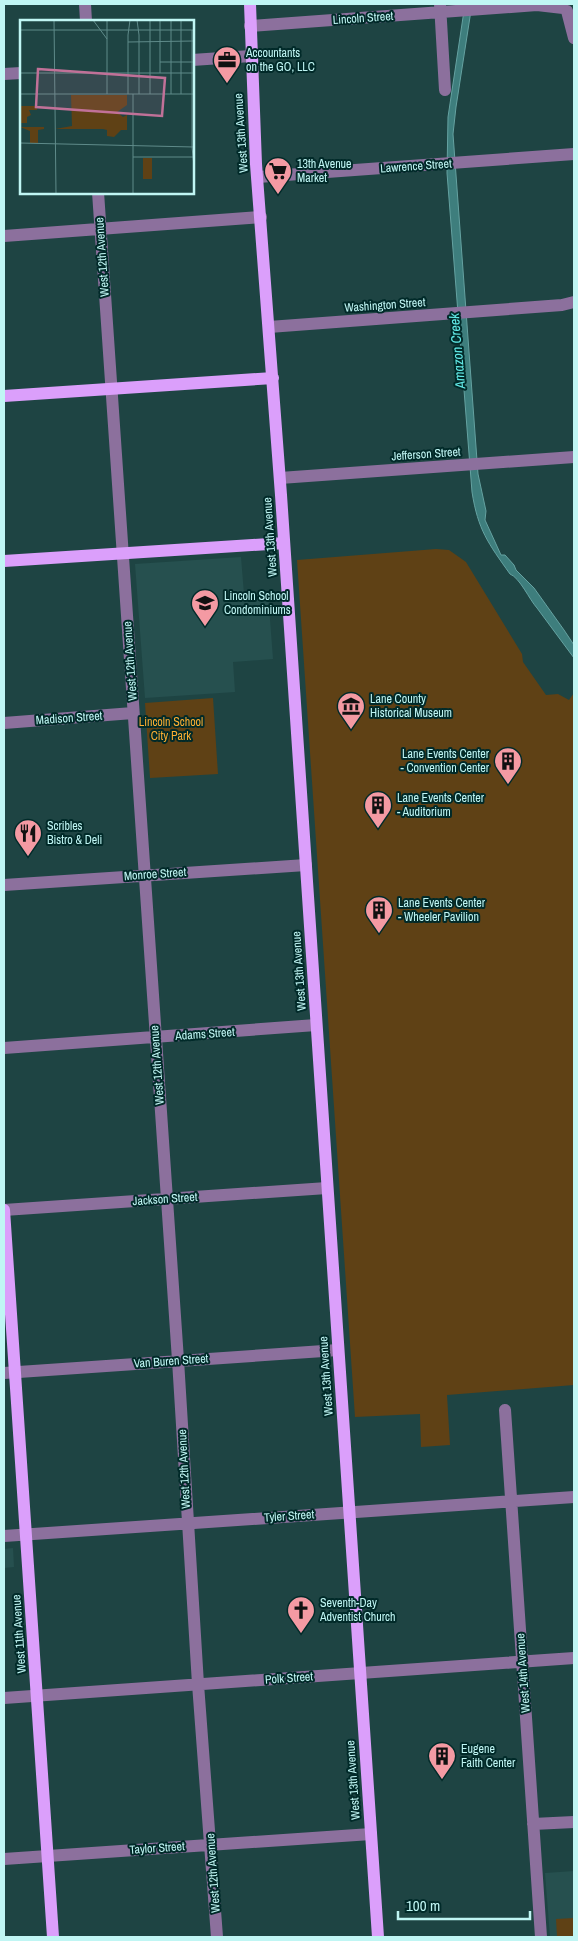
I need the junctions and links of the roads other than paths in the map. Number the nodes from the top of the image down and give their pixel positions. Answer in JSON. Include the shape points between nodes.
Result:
{"nodes":[{"id":1,"x":85,"y":4,"type":"edge"},
{"id":2,"x":250,"y":4,"type":"edge"},
{"id":3,"x":540,"y":5,"type":"edge"},
{"id":4,"x":440,"y":8,"type":"edge"},
{"id":5,"x":567,"y":8,"type":"edge"},
{"id":6,"x":86,"y":20,"type":"edge"},
{"id":7,"x":250,"y":26,"type":"junction"},
{"id":8,"x":574,"y":33,"type":"edge"},
{"id":9,"x":574,"y":38,"type":"edge"},
{"id":10,"x":574,"y":46,"type":"edge"},
{"id":11,"x":251,"y":56,"type":"junction"},
{"id":12,"x":194,"y":60,"type":"edge"},
{"id":13,"x":20,"y":73,"type":"edge"},
{"id":14,"x":4,"y":74,"type":"edge"},
{"id":15,"x":445,"y":90,"type":"dead end"},
{"id":16,"x":574,"y":154,"type":"edge"},
{"id":17,"x":258,"y":177,"type":"junction"},
{"id":18,"x":98,"y":194,"type":"edge"},
{"id":19,"x":261,"y":217,"type":"junction"},
{"id":20,"x":100,"y":229,"type":"junction"},
{"id":21,"x":4,"y":236,"type":"edge"},
{"id":22,"x":570,"y":305,"type":"edge"},
{"id":23,"x":269,"y":328,"type":"junction"},
{"id":24,"x":273,"y":378,"type":"junction"},
{"id":25,"x":111,"y":389,"type":"junction"},
{"id":26,"x":4,"y":396,"type":"edge"},
{"id":27,"x":574,"y":457,"type":"edge"},
{"id":28,"x":280,"y":478,"type":"junction"},
{"id":29,"x":284,"y":543,"type":"junction"},
{"id":30,"x":123,"y":553,"type":"junction"},
{"id":31,"x":4,"y":561,"type":"edge"},
{"id":32,"x":134,"y":713,"type":"junction"},
{"id":33,"x":4,"y":723,"type":"edge"},
{"id":34,"x":306,"y":865,"type":"junction"},
{"id":35,"x":144,"y":875,"type":"junction"},
{"id":36,"x":4,"y":885,"type":"edge"},
{"id":37,"x":316,"y":1025,"type":"junction"},
{"id":38,"x":156,"y":1037,"type":"junction"},
{"id":39,"x":4,"y":1048,"type":"edge"},
{"id":40,"x":327,"y":1188,"type":"junction"},
{"id":41,"x":167,"y":1199,"type":"junction"},
{"id":42,"x":4,"y":1210,"type":"edge"},
{"id":43,"x":338,"y":1350,"type":"junction"},
{"id":44,"x":178,"y":1360,"type":"junction"},
{"id":45,"x":9,"y":1372,"type":"edge"},
{"id":46,"x":505,"y":1410,"type":"dead end"},
{"id":47,"x":574,"y":1497,"type":"edge"},
{"id":48,"x":511,"y":1501,"type":"junction"},
{"id":49,"x":349,"y":1512,"type":"junction"},
{"id":50,"x":188,"y":1524,"type":"junction"},
{"id":51,"x":26,"y":1534,"type":"junction"},
{"id":52,"x":4,"y":1536,"type":"edge"},
{"id":53,"x":574,"y":1658,"type":"edge"},
{"id":54,"x":522,"y":1662,"type":"junction"},
{"id":55,"x":361,"y":1673,"type":"junction"},
{"id":56,"x":198,"y":1684,"type":"junction"},
{"id":57,"x":37,"y":1696,"type":"junction"},
{"id":58,"x":4,"y":1698,"type":"edge"},
{"id":59,"x":574,"y":1822,"type":"edge"},
{"id":60,"x":533,"y":1824,"type":"junction"},
{"id":61,"x":371,"y":1834,"type":"junction"},
{"id":62,"x":211,"y":1845,"type":"junction"},
{"id":63,"x":48,"y":1856,"type":"junction"},
{"id":64,"x":4,"y":1859,"type":"edge"},
{"id":65,"x":53,"y":1937,"type":"edge"},
{"id":66,"x":217,"y":1937,"type":"edge"},
{"id":67,"x":378,"y":1937,"type":"edge"},
{"id":68,"x":541,"y":1937,"type":"edge"}],
"edges":[{"from":1,"to":6,"type":"street"},
{"from":2,"to":7,"type":"main road","name":"West 13th Avenue"},
{"from":3,"to":4,"type":"street","name":"Lincoln Street","via":[[468,10]]},
{"from":3,"to":5,"type":"street","name":"Lincoln Street"},
{"from":4,"to":7,"type":"street","name":"Lincoln Street"},
{"from":4,"to":15,"type":"street"},
{"from":5,"to":9,"type":"street"},
{"from":7,"to":11,"type":"main road","name":"West 13th Avenue"},
{"from":8,"to":9,"type":"street"},
{"from":9,"to":10,"type":"street"},
{"from":11,"to":12,"type":"street"},
{"from":11,"to":17,"type":"main road","name":"West 13th Avenue"},
{"from":13,"to":14,"type":"street"},
{"from":16,"to":17,"type":"street","name":"Lawrence Street"},
{"from":17,"to":19,"type":"main road","name":"West 13th Avenue"},
{"from":18,"to":20,"type":"street","name":"West 12th Avenue"},
{"from":19,"to":20,"type":"street"},
{"from":19,"to":23,"type":"main road","name":"West 13th Avenue"},
{"from":20,"to":21,"type":"street"},
{"from":20,"to":25,"type":"street","name":"West 12th Avenue"},
{"from":22,"to":23,"type":"street","name":"Washington Street"},
{"from":23,"to":24,"type":"main road","name":"West 13th Avenue"},
{"from":24,"to":25,"type":"main road"},
{"from":24,"to":28,"type":"main road","name":"West 13th Avenue"},
{"from":25,"to":26,"type":"main road"},
{"from":25,"to":30,"type":"street","name":"West 12th Avenue"},
{"from":27,"to":28,"type":"street","name":"Jefferson Street"},
{"from":28,"to":29,"type":"main road","name":"West 13th Avenue"},
{"from":29,"to":30,"type":"main road"},
{"from":29,"to":34,"type":"main road","name":"West 13th Avenue"},
{"from":30,"to":31,"type":"main road"},
{"from":30,"to":32,"type":"street","name":"West 12th Avenue"},
{"from":32,"to":33,"type":"street","name":"Madison Street"},
{"from":32,"to":35,"type":"street","name":"West 12th Avenue"},
{"from":34,"to":35,"type":"street","name":"Monroe Street"},
{"from":34,"to":37,"type":"main road","name":"West 13th Avenue"},
{"from":35,"to":36,"type":"street","name":"Monroe Street"},
{"from":35,"to":38,"type":"street","name":"West 12th Avenue"},
{"from":37,"to":38,"type":"street","name":"Adams Street"},
{"from":37,"to":40,"type":"main road","name":"West 13th Avenue"},
{"from":38,"to":39,"type":"street","name":"Adams Street"},
{"from":38,"to":41,"type":"street","name":"West 12th Avenue"},
{"from":40,"to":41,"type":"street","name":"Jackson Street"},
{"from":40,"to":43,"type":"main road","name":"West 13th Avenue"},
{"from":41,"to":42,"type":"street","name":"Jackson Street"},
{"from":41,"to":44,"type":"street","name":"West 12th Avenue"},
{"from":42,"to":45,"type":"main road","name":"West 11th Avenue"},
{"from":43,"to":44,"type":"street","name":"Van Buren Street"},
{"from":43,"to":49,"type":"main road","name":"West 13th Avenue"},
{"from":44,"to":45,"type":"street","name":"Van Buren Street"},
{"from":44,"to":50,"type":"street","name":"West 12th Avenue"},
{"from":45,"to":51,"type":"main road","name":"West 11th Avenue"},
{"from":46,"to":48,"type":"street","name":"West 14th Avenue"},
{"from":47,"to":48,"type":"street","name":"Tyler Street"},
{"from":48,"to":49,"type":"street","name":"Tyler Street"},
{"from":48,"to":54,"type":"street","name":"West 14th Avenue"},
{"from":49,"to":50,"type":"street","name":"Tyler Street"},
{"from":49,"to":55,"type":"main road","name":"West 13th Avenue"},
{"from":50,"to":51,"type":"street","name":"Tyler Street"},
{"from":50,"to":56,"type":"street","name":"West 12th Avenue"},
{"from":51,"to":52,"type":"street","name":"Tyler Street"},
{"from":51,"to":57,"type":"main road","name":"West 11th Avenue"},
{"from":53,"to":54,"type":"street","name":"Polk Street"},
{"from":54,"to":55,"type":"street","name":"Polk Street"},
{"from":54,"to":60,"type":"street","name":"West 14th Avenue"},
{"from":55,"to":56,"type":"street","name":"Polk Street"},
{"from":55,"to":61,"type":"main road","name":"West 13th Avenue"},
{"from":56,"to":57,"type":"street","name":"Polk Street"},
{"from":56,"to":62,"type":"street","name":"West 12th Avenue"},
{"from":57,"to":58,"type":"street","name":"Polk Street"},
{"from":57,"to":63,"type":"main road","name":"West 11th Avenue"},
{"from":59,"to":60,"type":"street"},
{"from":60,"to":68,"type":"street","name":"West 14th Avenue"},
{"from":61,"to":62,"type":"street","name":"Taylor Street"},
{"from":61,"to":67,"type":"main road","name":"West 13th Avenue"},
{"from":62,"to":63,"type":"street","name":"Taylor Street"},
{"from":62,"to":66,"type":"street","name":"West 12th Avenue"},
{"from":63,"to":64,"type":"street","name":"Taylor Street"},
{"from":63,"to":65,"type":"main road","name":"West 11th Avenue"}]}
